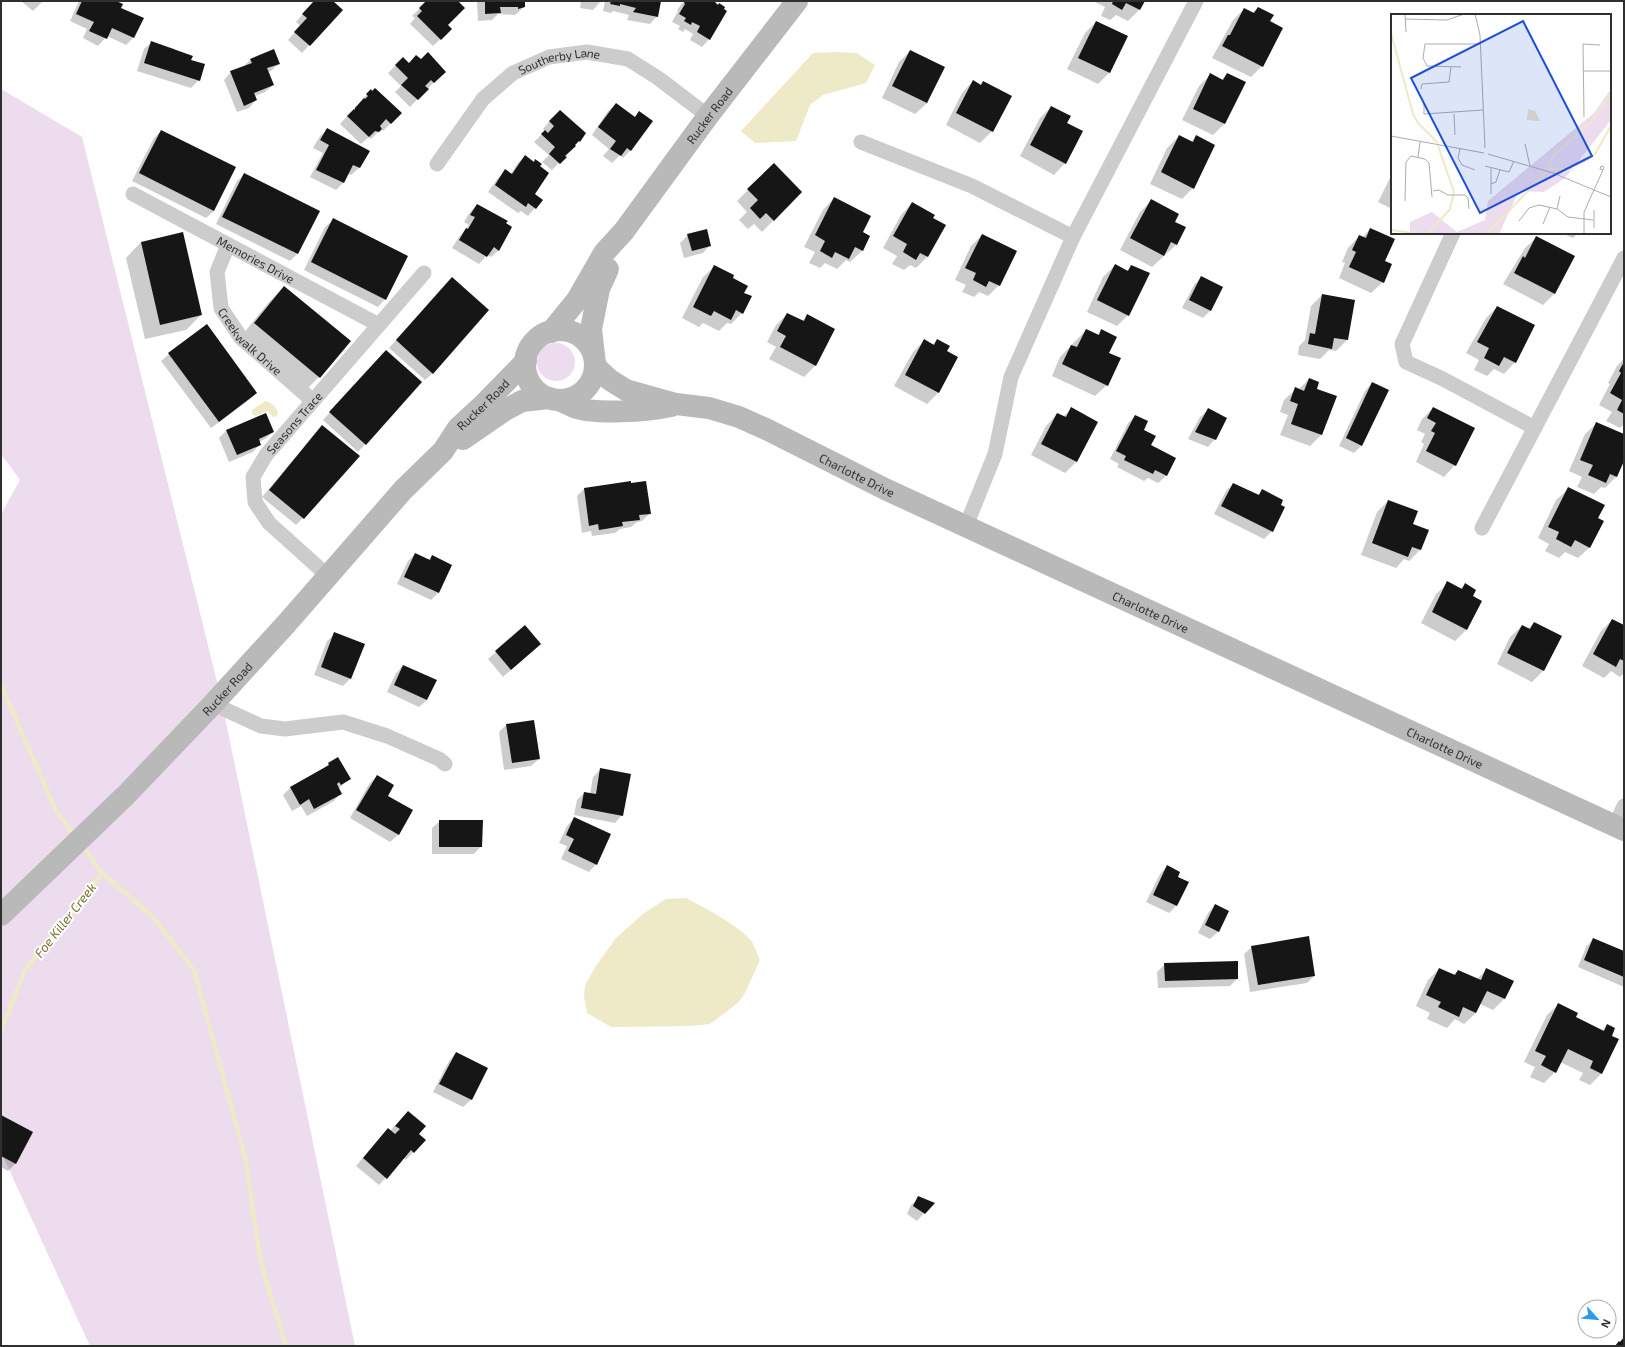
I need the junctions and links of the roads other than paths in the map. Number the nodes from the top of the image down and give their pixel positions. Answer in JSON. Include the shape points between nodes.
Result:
{"nodes":[{"id":1,"x":797,"y":1,"type":"edge"},
{"id":2,"x":1196,"y":1,"type":"edge"},
{"id":3,"x":708,"y":116,"type":"junction"},
{"id":4,"x":861,"y":142,"type":"dead end"},
{"id":5,"x":437,"y":164,"type":"dead end"},
{"id":6,"x":133,"y":194,"type":"dead end"},
{"id":7,"x":624,"y":231,"type":"junction"},
{"id":8,"x":1453,"y":234,"type":"edge"},
{"id":9,"x":1073,"y":237,"type":"junction"},
{"id":10,"x":228,"y":245,"type":"junction"},
{"id":11,"x":1624,"y":258,"type":"edge"},
{"id":12,"x":424,"y":273,"type":"dead end"},
{"id":13,"x":379,"y":325,"type":"junction"},
{"id":14,"x":551,"y":332,"type":"junction"},
{"id":15,"x":594,"y":359,"type":"junction"},
{"id":16,"x":526,"y":361,"type":"junction"},
{"id":17,"x":554,"y":399,"type":"junction"},
{"id":18,"x":313,"y":402,"type":"junction"},
{"id":19,"x":676,"y":404,"type":"junction"},
{"id":20,"x":1535,"y":428,"type":"junction"},
{"id":21,"x":443,"y":451,"type":"junction"},
{"id":22,"x":966,"y":526,"type":"junction"},
{"id":23,"x":1482,"y":528,"type":"dead end"},
{"id":24,"x":328,"y":576,"type":"junction"},
{"id":25,"x":213,"y":704,"type":"junction"},
{"id":26,"x":445,"y":764,"type":"dead end"},
{"id":27,"x":1624,"y":806,"type":"edge"},
{"id":28,"x":1620,"y":828,"type":"edge"},
{"id":29,"x":1,"y":915,"type":"edge"}],
"edges":[{"from":1,"to":3,"type":"main road","name":"Rucker Road"},
{"from":2,"to":9,"type":"street"},
{"from":3,"to":5,"type":"street","name":"Southerby Lane","via":[[628,59],[587,52],[549,58],[513,73],[483,99]]},
{"from":3,"to":7,"type":"main road","name":"Rucker Road"},
{"from":4,"to":9,"type":"street","via":[[972,186]]},
{"from":6,"to":10,"type":"street","name":"Memories Drive"},
{"from":7,"to":14,"type":"main road","name":"Rucker Road","via":[[604,253],[578,300]]},
{"from":7,"to":15,"type":"main road","name":"Rucker Road","via":[[599,289],[591,329]]},
{"from":8,"to":20,"type":"street","via":[[1402,344],[1406,362]]},
{"from":9,"to":22,"type":"street","via":[[1011,377],[995,454]]},
{"from":10,"to":13,"type":"street","name":"Memories Drive"},
{"from":10,"to":18,"type":"street","name":"Creekwalk Drive","via":[[217,272],[221,308],[241,338]]},
{"from":11,"to":20,"type":"street"},
{"from":12,"to":13,"type":"street","name":"Seasons Trace"},
{"from":13,"to":18,"type":"street","name":"Seasons Trace"},
{"from":14,"to":15,"type":"main road","via":[[560,330],[581,337],[589,345]]},
{"from":14,"to":16,"type":"main road","via":[[539,338],[531,347]]},
{"from":15,"to":17,"type":"main road","via":[[593,377],[588,387],[579,395],[568,399]]},
{"from":15,"to":19,"type":"main road","name":"Charlotte Drive","via":[[598,369],[626,390]]},
{"from":16,"to":17,"type":"main road","via":[[529,380],[536,390]]},
{"from":16,"to":21,"type":"main road","name":"Rucker Road","via":[[458,428]]},
{"from":17,"to":19,"type":"main road","name":"Charlotte Drive","via":[[597,412],[660,408]]},
{"from":17,"to":21,"type":"main road","name":"Rucker Road","via":[[522,401],[511,406]]},
{"from":18,"to":24,"type":"street","name":"Seasons Trace","via":[[266,455],[254,477],[255,502],[269,523]]},
{"from":19,"to":22,"type":"main road","name":"Charlotte Drive","via":[[709,408],[739,417]]},
{"from":20,"to":23,"type":"street"},
{"from":21,"to":24,"type":"main road","name":"Rucker Road","via":[[403,490]]},
{"from":22,"to":28,"type":"main road","name":"Charlotte Drive"},
{"from":24,"to":25,"type":"main road","name":"Rucker Road"},
{"from":25,"to":26,"type":"street","via":[[261,726],[285,729],[343,722],[387,736]]},
{"from":25,"to":29,"type":"main road","name":"Rucker Road","via":[[99,821]]},
{"from":27,"to":28,"type":"street"}]}
